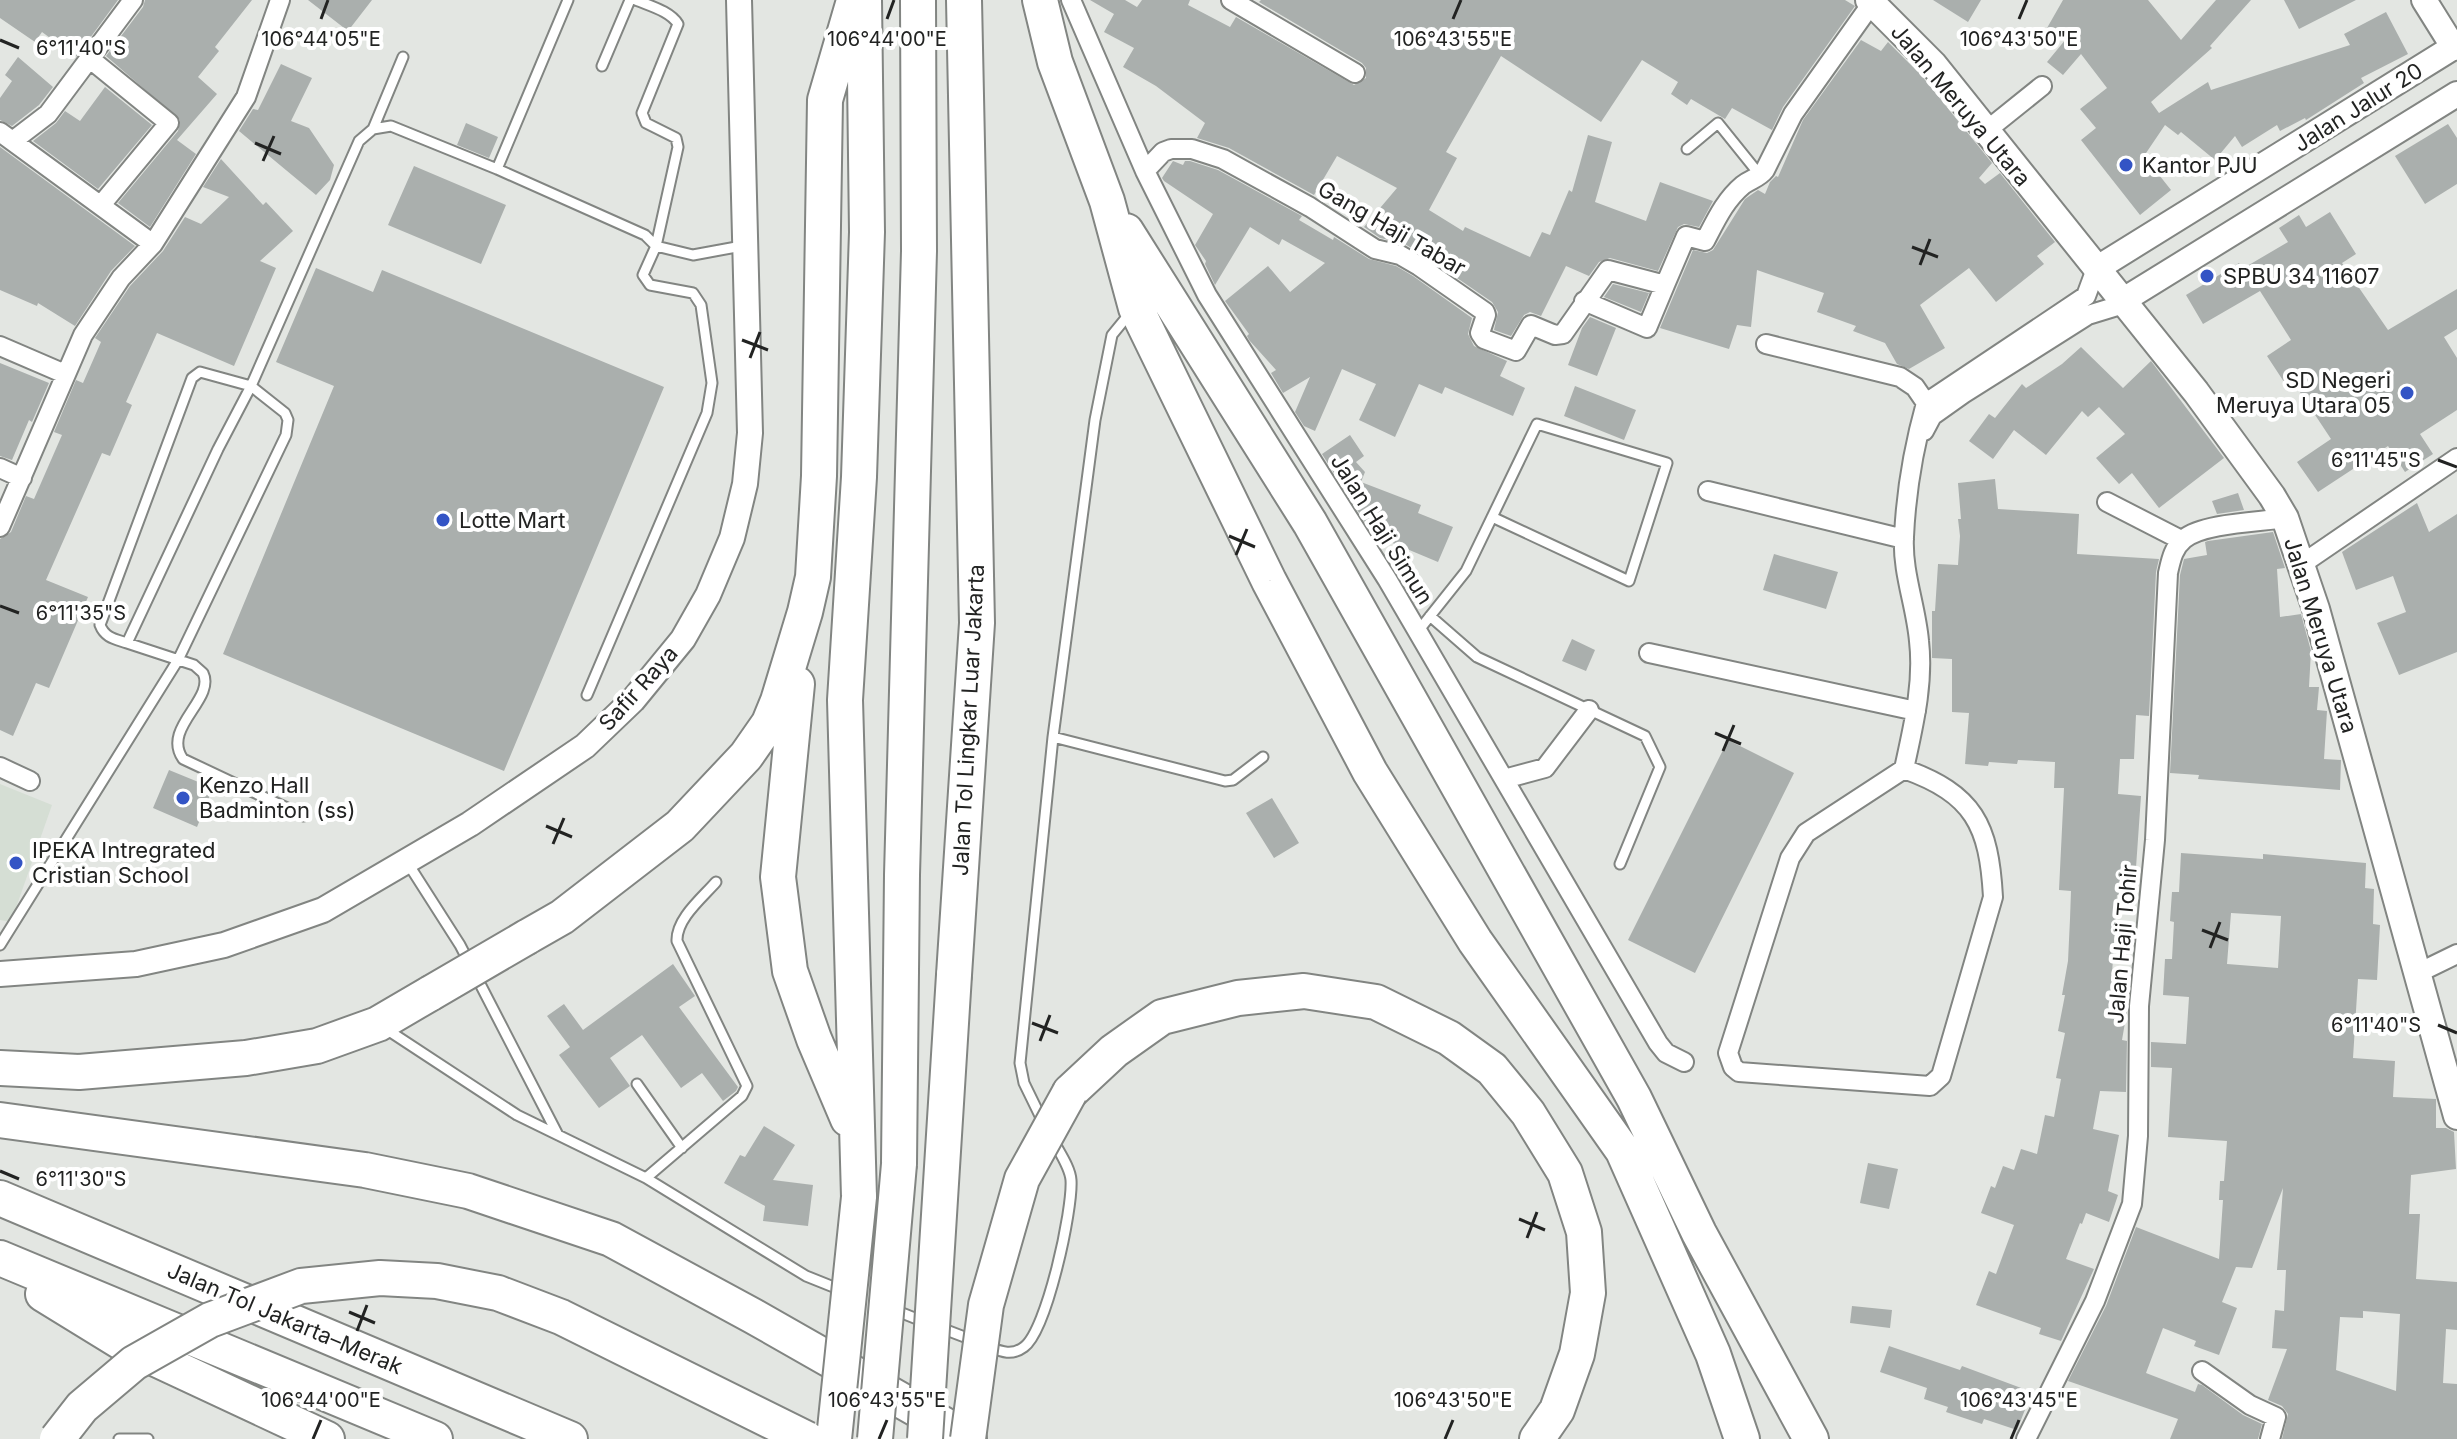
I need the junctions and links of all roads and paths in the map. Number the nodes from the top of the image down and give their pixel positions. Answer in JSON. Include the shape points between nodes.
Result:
{"nodes":[{"id":1,"x":133,"y":0,"type":"edge"},
{"id":2,"x":280,"y":0,"type":"edge"},
{"id":3,"x":568,"y":0,"type":"edge"},
{"id":4,"x":633,"y":0,"type":"edge"},
{"id":5,"x":739,"y":0,"type":"edge"},
{"id":6,"x":854,"y":0,"type":"edge"},
{"id":7,"x":864,"y":0,"type":"edge"},
{"id":8,"x":918,"y":0,"type":"edge"},
{"id":9,"x":964,"y":0,"type":"edge"},
{"id":10,"x":1040,"y":0,"type":"edge"},
{"id":11,"x":1071,"y":0,"type":"edge"},
{"id":12,"x":1231,"y":0,"type":"edge"},
{"id":13,"x":2424,"y":0,"type":"edge"},
{"id":14,"x":1871,"y":1,"type":"edge"},
{"id":15,"x":2456,"y":49,"type":"edge"},
{"id":16,"x":403,"y":57,"type":"dead end"},
{"id":17,"x":89,"y":58,"type":"junction"},
{"id":18,"x":602,"y":66,"type":"dead end"},
{"id":19,"x":1355,"y":73,"type":"dead end"},
{"id":20,"x":2042,"y":86,"type":"dead end"},
{"id":21,"x":2457,"y":94,"type":"edge"},
{"id":22,"x":373,"y":129,"type":"junction"},
{"id":23,"x":1986,"y":131,"type":"junction"},
{"id":24,"x":7,"y":136,"type":"edge"},
{"id":25,"x":1687,"y":149,"type":"dead end"},
{"id":26,"x":497,"y":169,"type":"junction"},
{"id":27,"x":1765,"y":170,"type":"junction"},
{"id":28,"x":1145,"y":171,"type":"junction"},
{"id":29,"x":1107,"y":201,"type":"junction"},
{"id":30,"x":101,"y":205,"type":"junction"},
{"id":31,"x":153,"y":244,"type":"junction"},
{"id":32,"x":745,"y":245,"type":"junction"},
{"id":33,"x":656,"y":246,"type":"junction"},
{"id":34,"x":2096,"y":269,"type":"junction"},
{"id":35,"x":1665,"y":285,"type":"junction"},
{"id":36,"x":2086,"y":296,"type":"junction"},
{"id":37,"x":1584,"y":301,"type":"junction"},
{"id":38,"x":2123,"y":302,"type":"junction"},
{"id":39,"x":1136,"y":308,"type":"junction"},
{"id":40,"x":1766,"y":344,"type":"dead end"},
{"id":41,"x":0,"y":346,"type":"edge"},
{"id":42,"x":65,"y":374,"type":"junction"},
{"id":43,"x":251,"y":386,"type":"junction"},
{"id":44,"x":1926,"y":403,"type":"junction"},
{"id":45,"x":2457,"y":458,"type":"edge"},
{"id":46,"x":0,"y":468,"type":"edge"},
{"id":47,"x":22,"y":478,"type":"junction"},
{"id":48,"x":1708,"y":491,"type":"dead end"},
{"id":49,"x":2107,"y":502,"type":"dead end"},
{"id":50,"x":1492,"y":517,"type":"junction"},
{"id":51,"x":2285,"y":518,"type":"junction"},
{"id":52,"x":0,"y":527,"type":"edge"},
{"id":53,"x":1904,"y":539,"type":"junction"},
{"id":54,"x":2181,"y":540,"type":"junction"},
{"id":55,"x":1915,"y":561,"type":"dead end"},
{"id":56,"x":2302,"y":564,"type":"junction"},
{"id":57,"x":805,"y":612,"type":"junction"},
{"id":58,"x":1430,"y":616,"type":"junction"},
{"id":59,"x":1416,"y":630,"type":"junction"},
{"id":60,"x":127,"y":643,"type":"junction"},
{"id":61,"x":1649,"y":653,"type":"dead end"},
{"id":62,"x":178,"y":660,"type":"junction"},
{"id":63,"x":587,"y":695,"type":"dead end"},
{"id":64,"x":1589,"y":710,"type":"junction"},
{"id":65,"x":1916,"y":711,"type":"junction"},
{"id":66,"x":1053,"y":737,"type":"junction"},
{"id":67,"x":1263,"y":757,"type":"dead end"},
{"id":68,"x":0,"y":767,"type":"edge"},
{"id":69,"x":1904,"y":769,"type":"junction"},
{"id":70,"x":1504,"y":779,"type":"junction"},
{"id":71,"x":30,"y":781,"type":"dead end"},
{"id":72,"x":304,"y":816,"type":"dead end"},
{"id":73,"x":407,"y":861,"type":"junction"},
{"id":74,"x":1620,"y":864,"type":"dead end"},
{"id":75,"x":716,"y":882,"type":"dead end"},
{"id":76,"x":0,"y":945,"type":"edge"},
{"id":77,"x":2457,"y":954,"type":"edge"},
{"id":78,"x":0,"y":974,"type":"edge"},
{"id":79,"x":2416,"y":974,"type":"junction"},
{"id":80,"x":378,"y":1024,"type":"junction"},
{"id":81,"x":1684,"y":1062,"type":"dead end"},
{"id":82,"x":0,"y":1068,"type":"edge"},
{"id":83,"x":637,"y":1084,"type":"dead end"},
{"id":84,"x":2457,"y":1116,"type":"edge"},
{"id":85,"x":0,"y":1120,"type":"edge"},
{"id":86,"x":558,"y":1135,"type":"junction"},
{"id":87,"x":857,"y":1143,"type":"junction"},
{"id":88,"x":682,"y":1148,"type":"junction"},
{"id":89,"x":646,"y":1178,"type":"junction"},
{"id":90,"x":0,"y":1198,"type":"edge"},
{"id":91,"x":0,"y":1258,"type":"edge"},
{"id":92,"x":0,"y":1268,"type":"edge"},
{"id":93,"x":862,"y":1298,"type":"dead end"},
{"id":94,"x":876,"y":1303,"type":"dead end"},
{"id":95,"x":2202,"y":1371,"type":"dead end"},
{"id":96,"x":57,"y":1439,"type":"edge"},
{"id":97,"x":119,"y":1439,"type":"edge"},
{"id":98,"x":148,"y":1439,"type":"edge"},
{"id":99,"x":327,"y":1439,"type":"edge"},
{"id":100,"x":435,"y":1439,"type":"edge"},
{"id":101,"x":570,"y":1439,"type":"edge"},
{"id":102,"x":807,"y":1439,"type":"edge"},
{"id":103,"x":834,"y":1439,"type":"edge"},
{"id":104,"x":875,"y":1439,"type":"edge"},
{"id":105,"x":925,"y":1439,"type":"edge"},
{"id":106,"x":969,"y":1439,"type":"edge"},
{"id":107,"x":1537,"y":1439,"type":"edge"},
{"id":108,"x":1742,"y":1439,"type":"edge"},
{"id":109,"x":1811,"y":1439,"type":"edge"},
{"id":110,"x":2026,"y":1439,"type":"edge"},
{"id":111,"x":2270,"y":1439,"type":"edge"}],
"edges":[{"from":1,"to":17,"type":"street"},
{"from":2,"to":31,"type":"street","via":[[246,97]]},
{"from":3,"to":26,"type":"lane"},
{"from":4,"to":18,"type":"lane"},
{"from":4,"to":33,"type":"lane","via":[[665,12],[678,24],[642,113],[646,123],[676,138],[678,147]]},
{"from":5,"to":32,"type":"street","name":"Safir Raya"},
{"from":6,"to":57,"type":"highway","via":[[825,100],[819,476],[813,577]]},
{"from":7,"to":87,"type":"highway","via":[[867,232],[845,700]]},
{"from":8,"to":104,"type":"highway","bridge":true,"via":[[919,267],[899,1164]]},
{"from":9,"to":105,"type":"highway","name":"Jalan Tol Lingkar Luar Jakarta","bridge":true,"via":[[977,623]]},
{"from":10,"to":29,"type":"highway","via":[[1055,62]]},
{"from":11,"to":28,"type":"street","name":"Jalan Haji Simun"},
{"from":12,"to":19,"type":"street"},
{"from":13,"to":15,"type":"street"},
{"from":14,"to":23,"type":"main road","name":"Jalan Meruya Utara","via":[[1933,64]]},
{"from":14,"to":27,"type":"street","via":[[1793,114]]},
{"from":15,"to":34,"type":"street","name":"Jalan Jalur 20"},
{"from":16,"to":22,"type":"lane"},
{"from":17,"to":24,"type":"street","via":[[48,114]]},
{"from":17,"to":30,"type":"street","via":[[169,123]]},
{"from":20,"to":23,"type":"street"},
{"from":21,"to":38,"type":"street","name":"Jalan Jalur 20"},
{"from":22,"to":26,"type":"lane","via":[[391,126]]},
{"from":22,"to":43,"type":"lane","via":[[359,141]]},
{"from":23,"to":34,"type":"main road","name":"Jalan Meruya Utara"},
{"from":24,"to":30,"type":"street"},
{"from":25,"to":27,"type":"lane","via":[[1718,123],[1755,169]]},
{"from":26,"to":33,"type":"lane","via":[[645,235]]},
{"from":27,"to":35,"type":"street","via":[[1721,210],[1708,243],[1686,236]]},
{"from":28,"to":37,"type":"street","name":"Gang Haji Tabar","via":[[1171,149],[1223,159],[1375,249],[1419,266],[1485,312],[1480,333],[1512,351],[1519,349],[1531,325],[1563,334]]},
{"from":28,"to":59,"type":"street","name":"Jalan Haji Simun","via":[[1207,295]]},
{"from":29,"to":39,"type":"highway"},
{"from":29,"to":109,"type":"highway","via":[[1310,523],[1634,1098],[1699,1233]]},
{"from":30,"to":31,"type":"street"},
{"from":31,"to":42,"type":"street","via":[[121,278],[83,335]]},
{"from":32,"to":33,"type":"lane","via":[[693,255]]},
{"from":32,"to":73,"type":"street","name":"Safir Raya","via":[[750,433],[745,484],[732,538],[708,595],[683,639],[633,700],[585,746]]},
{"from":33,"to":63,"type":"lane","via":[[645,281],[691,293],[701,305],[710,403]]},
{"from":34,"to":36,"type":"street"},
{"from":34,"to":38,"type":"main road","name":"Jalan Meruya Utara"},
{"from":35,"to":37,"type":"street","name":"Gang Haji Tabar","via":[[1608,270]]},
{"from":35,"to":37,"type":"street","via":[[1647,328]]},
{"from":36,"to":38,"type":"street"},
{"from":36,"to":44,"type":"street"},
{"from":38,"to":51,"type":"main road","name":"Jalan Meruya Utara","via":[[2196,392]]},
{"from":38,"to":55,"type":"street","via":[[2088,315],[1932,416],[1920,438],[1909,533]]},
{"from":39,"to":66,"type":"lane","via":[[1115,328],[1095,420]]},
{"from":39,"to":108,"type":"highway","via":[[1269,581],[1370,772],[1475,941],[1623,1151],[1713,1354]]},
{"from":40,"to":44,"type":"street","via":[[1900,377]]},
{"from":41,"to":42,"type":"street"},
{"from":42,"to":47,"type":"street"},
{"from":43,"to":60,"type":"lane"},
{"from":43,"to":60,"type":"lane","via":[[200,372],[192,378],[100,625],[108,637]]},
{"from":43,"to":62,"type":"lane","via":[[285,413],[286,435]]},
{"from":44,"to":53,"type":"street","via":[[1913,449]]},
{"from":45,"to":56,"type":"street"},
{"from":46,"to":47,"type":"street"},
{"from":47,"to":52,"type":"street"},
{"from":48,"to":53,"type":"street"},
{"from":49,"to":54,"type":"street"},
{"from":50,"to":50,"type":"lane","via":[[1537,424],[1667,463],[1629,581]]},
{"from":50,"to":58,"type":"lane","via":[[1466,571]]},
{"from":51,"to":54,"type":"street","via":[[2208,530]]},
{"from":51,"to":56,"type":"main road","name":"Jalan Meruya Utara"},
{"from":53,"to":65,"type":"street","via":[[1920,642]]},
{"from":54,"to":110,"type":"street","name":"Jalan Haji Tohir","via":[[2168,573],[2155,840],[2139,1006],[2132,1204],[2095,1301]]},
{"from":56,"to":79,"type":"main road","name":"Jalan Meruya Utara"},
{"from":57,"to":80,"type":"highway","bridge":true,"via":[[769,723],[746,756],[680,826],[562,917]]},
{"from":57,"to":87,"type":"highway","via":[[778,877],[790,971]]},
{"from":58,"to":59,"type":"lane"},
{"from":58,"to":64,"type":"lane","via":[[1477,657]]},
{"from":59,"to":70,"type":"street","name":"Jalan Haji Simun"},
{"from":60,"to":62,"type":"lane"},
{"from":61,"to":65,"type":"street"},
{"from":62,"to":72,"type":"lane","via":[[199,669],[206,679],[180,732],[180,755]]},
{"from":62,"to":76,"type":"lane"},
{"from":64,"to":70,"type":"street","via":[[1545,768]]},
{"from":64,"to":74,"type":"lane","via":[[1645,736],[1660,767]]},
{"from":65,"to":69,"type":"street"},
{"from":66,"to":67,"type":"lane","via":[[1225,781]]},
{"from":66,"to":94,"type":"lane","via":[[1020,1063],[1024,1083],[1071,1181],[1048,1302],[1027,1345],[1009,1353]]},
{"from":68,"to":71,"type":"street"},
{"from":69,"to":69,"type":"street","via":[[1947,788],[1970,809],[1987,848],[1992,882],[1993,897],[1940,1079],[1930,1086],[1737,1071],[1728,1053],[1790,858],[1806,833]]},
{"from":70,"to":81,"type":"street","name":"Jalan Haji Simun","via":[[1658,1043]]},
{"from":73,"to":78,"type":"street","name":"Safir Raya","via":[[323,910],[224,945],[136,964]]},
{"from":73,"to":86,"type":"lane","via":[[460,945]]},
{"from":75,"to":88,"type":"lane","via":[[686,917],[677,941],[748,1083],[742,1096]]},
{"from":77,"to":79,"type":"street"},
{"from":79,"to":84,"type":"main road","name":"Jalan Meruya Utara"},
{"from":80,"to":82,"type":"highway","via":[[317,1046],[246,1058],[79,1072]]},
{"from":80,"to":86,"type":"lane","via":[[517,1115]]},
{"from":83,"to":88,"type":"lane"},
{"from":85,"to":106,"type":"highway","via":[[365,1170],[468,1191],[611,1239]]},
{"from":86,"to":89,"type":"lane"},
{"from":87,"to":103,"type":"highway","bridge":true,"via":[[859,1197]]},
{"from":88,"to":89,"type":"lane"},
{"from":89,"to":93,"type":"lane","via":[[806,1276]]},
{"from":90,"to":101,"type":"highway","name":"Jalan Tol Jakarta–Merak"},
{"from":91,"to":100,"type":"highway"},
{"from":92,"to":99,"type":"highway","via":[[126,1345]]},
{"from":95,"to":111,"type":"street","via":[[2276,1417]]},
{"from":96,"to":102,"type":"highway","bridge":true,"via":[[82,1407],[134,1363],[210,1320],[301,1286],[380,1278],[437,1281],[498,1293],[561,1317]]},
{"from":97,"to":98,"type":"lane"},
{"from":106,"to":107,"type":"highway","bridge":true,"via":[[986,1305],[1022,1179],[1070,1092],[1162,1017],[1238,998],[1304,991],[1376,1002],[1449,1038],[1492,1069],[1528,1113],[1565,1173],[1584,1232],[1588,1293],[1577,1354],[1557,1410]]}]}
